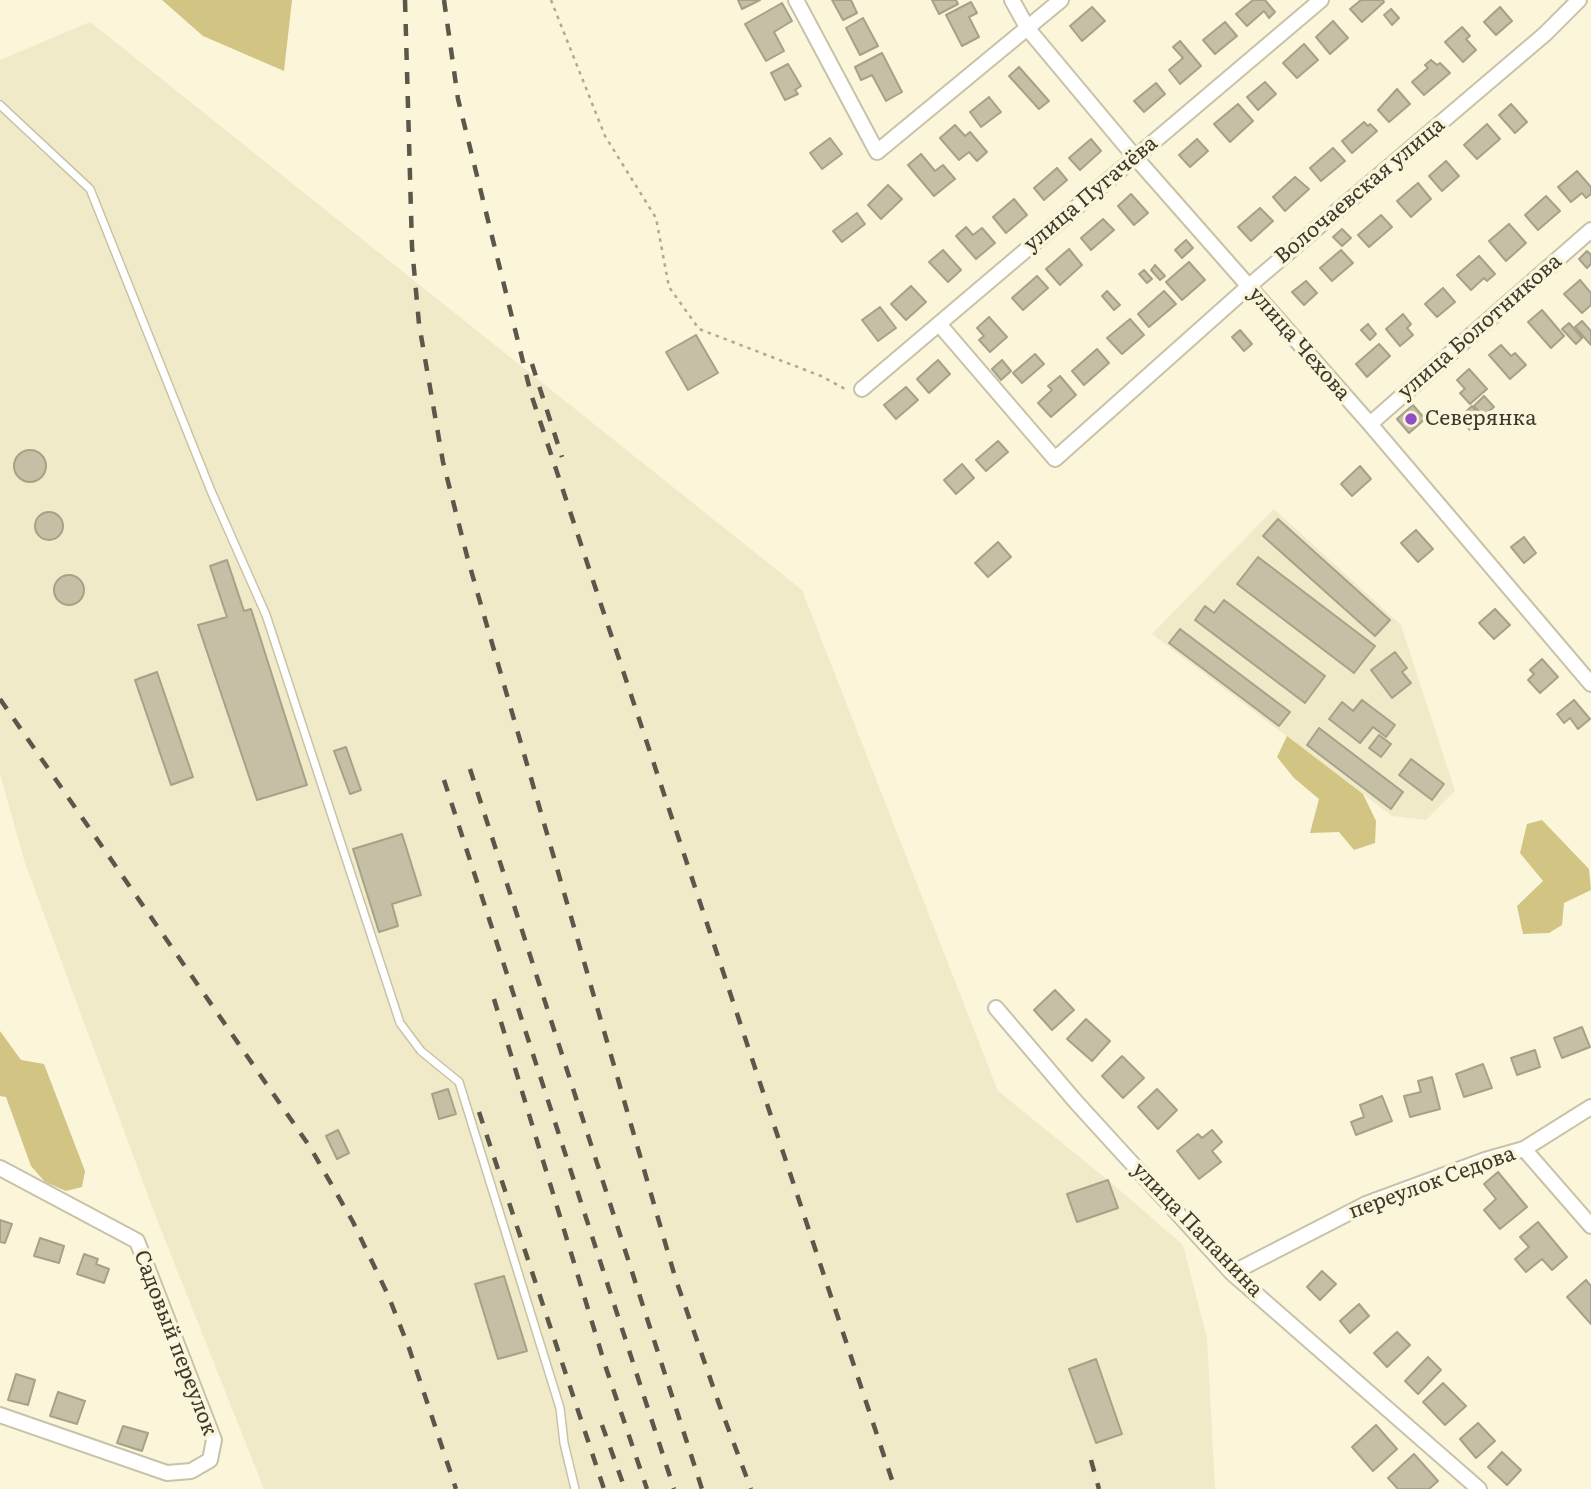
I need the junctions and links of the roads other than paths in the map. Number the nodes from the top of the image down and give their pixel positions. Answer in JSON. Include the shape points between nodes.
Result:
{"nodes":[{"id":1,"x":796,"y":0,"type":"edge"},
{"id":2,"x":1012,"y":0,"type":"edge"},
{"id":3,"x":1061,"y":0,"type":"edge"},
{"id":4,"x":1321,"y":0,"type":"edge"},
{"id":5,"x":1579,"y":0,"type":"edge"},
{"id":6,"x":1028,"y":29,"type":"junction"},
{"id":7,"x":0,"y":104,"type":"edge"},
{"id":8,"x":1135,"y":157,"type":"junction"},
{"id":9,"x":1591,"y":230,"type":"edge"},
{"id":10,"x":1249,"y":286,"type":"junction"},
{"id":11,"x":939,"y":324,"type":"junction"},
{"id":12,"x":862,"y":388,"type":"road end"},
{"id":13,"x":1370,"y":424,"type":"junction"},
{"id":14,"x":1591,"y":684,"type":"edge"},
{"id":15,"x":996,"y":1008,"type":"dead end"},
{"id":16,"x":1591,"y":1107,"type":"edge"},
{"id":17,"x":1524,"y":1149,"type":"junction"},
{"id":18,"x":0,"y":1168,"type":"edge"},
{"id":19,"x":1591,"y":1226,"type":"edge"},
{"id":20,"x":1232,"y":1273,"type":"junction"},
{"id":21,"x":0,"y":1415,"type":"edge"},
{"id":22,"x":575,"y":1489,"type":"edge"},
{"id":23,"x":1479,"y":1489,"type":"edge"}],
"edges":[{"from":1,"to":6,"type":"street","via":[[877,152]]},
{"from":2,"to":6,"type":"street","name":"улица Чехова"},
{"from":3,"to":6,"type":"street"},
{"from":4,"to":8,"type":"street","name":"улица Пугачёва"},
{"from":5,"to":10,"type":"street","name":"Волочаевская улица"},
{"from":6,"to":8,"type":"street","name":"улица Чехова"},
{"from":7,"to":22,"type":"lane","via":[[90,189],[266,615],[400,1023],[421,1051],[459,1082],[560,1408]]},
{"from":8,"to":10,"type":"street","name":"улица Чехова"},
{"from":8,"to":11,"type":"street","name":"улица Пугачёва"},
{"from":9,"to":13,"type":"street","name":"улица Болотникова"},
{"from":10,"to":11,"type":"street","name":"Волочаевская улица","via":[[1055,459]]},
{"from":10,"to":13,"type":"street","name":"улица Чехова"},
{"from":11,"to":12,"type":"street","name":"улица Пугачёва"},
{"from":13,"to":14,"type":"street","name":"улица Чехова"},
{"from":15,"to":20,"type":"street","name":"улица Папанина"},
{"from":16,"to":17,"type":"street","name":"переулок Седова"},
{"from":17,"to":19,"type":"street"},
{"from":17,"to":20,"type":"street","name":"переулок Седова","via":[[1366,1204]]},
{"from":18,"to":21,"type":"street","name":"Садовый переулок","via":[[137,1241],[214,1440],[210,1460],[191,1471],[167,1473]]},
{"from":20,"to":23,"type":"street","name":"улица Папанина"}]}
